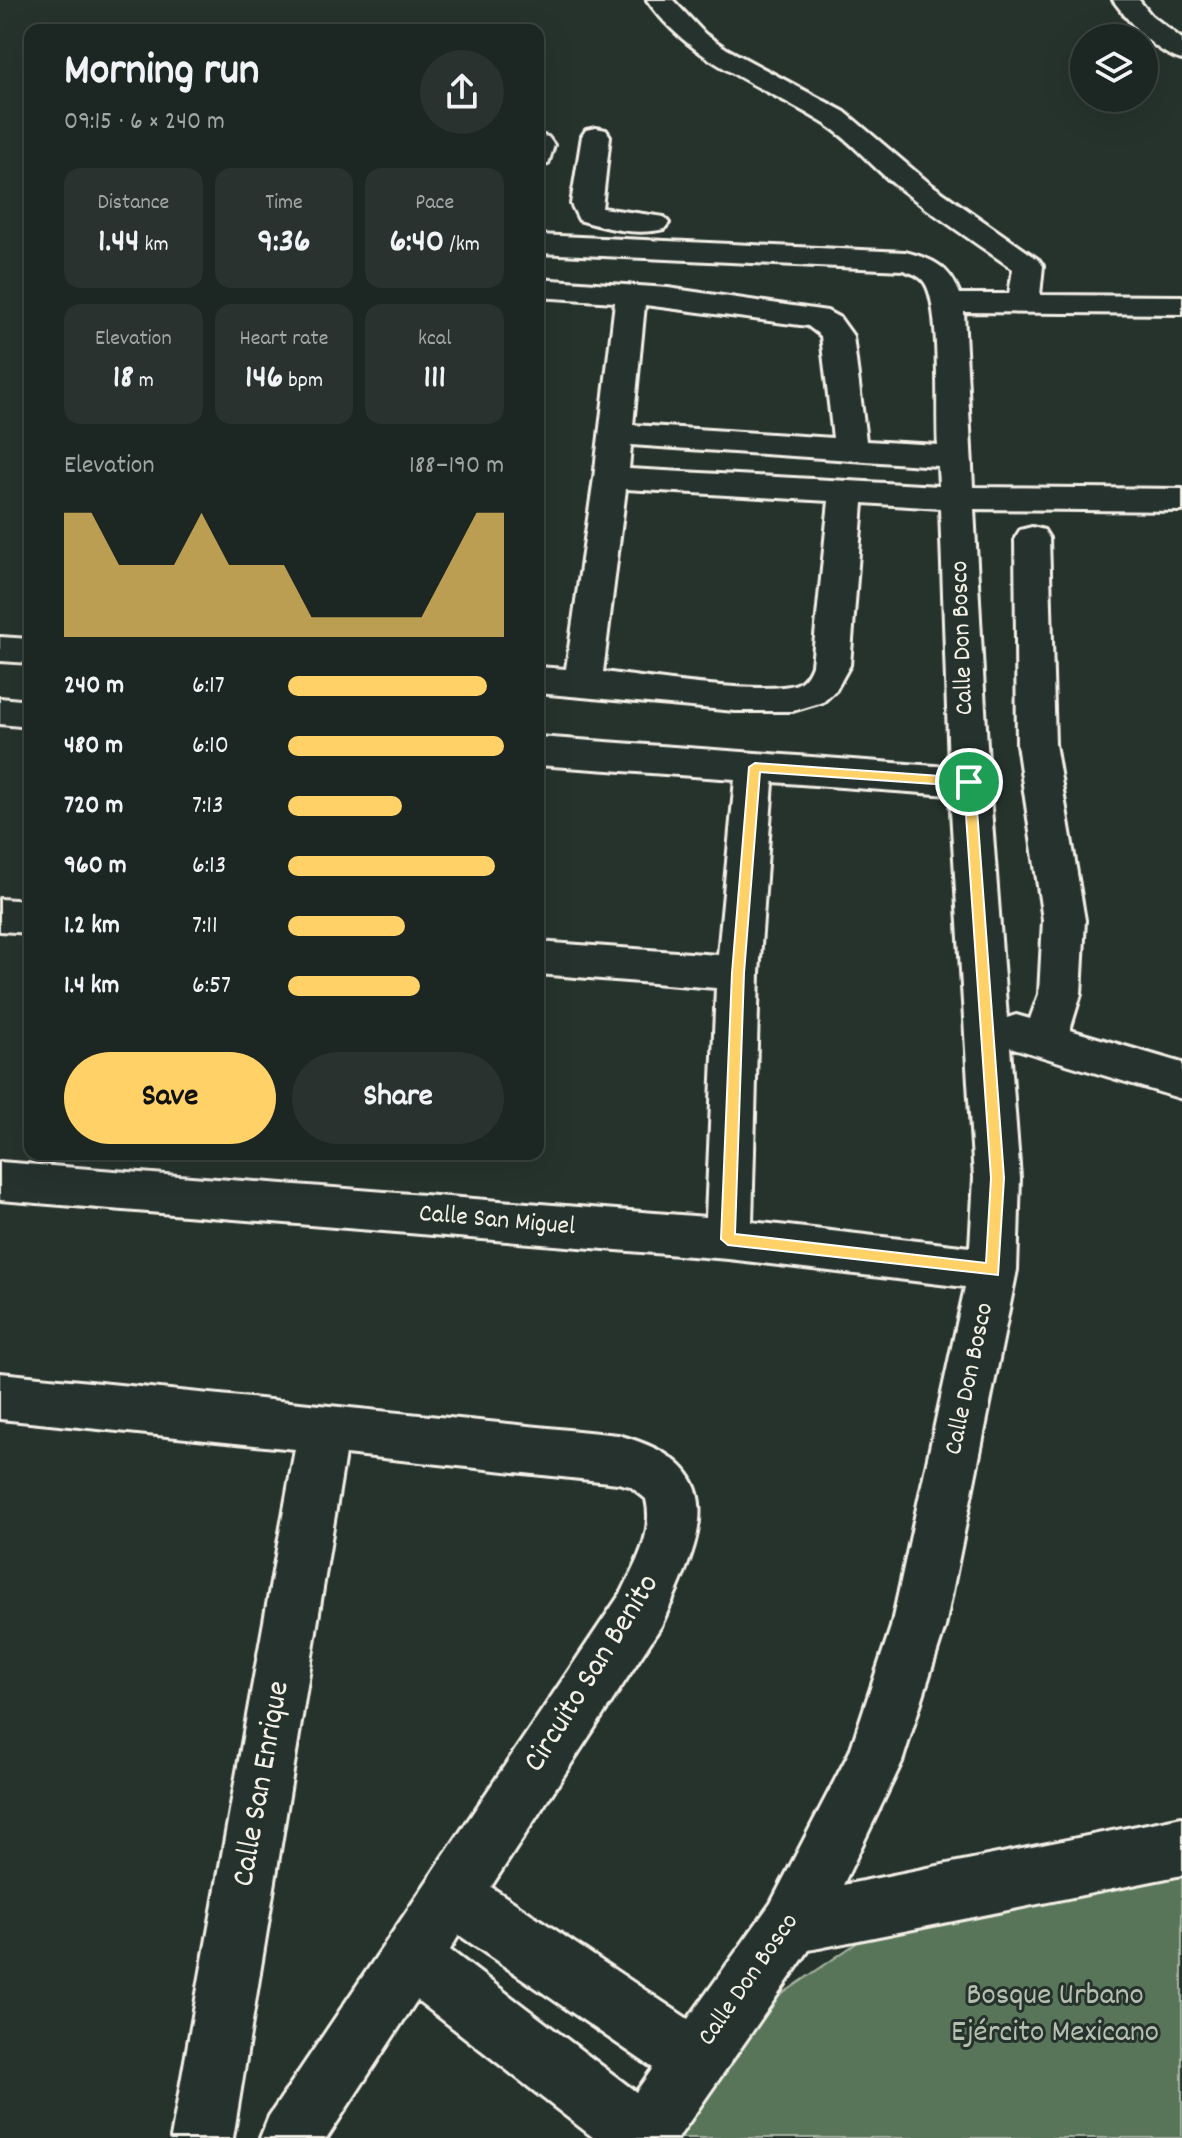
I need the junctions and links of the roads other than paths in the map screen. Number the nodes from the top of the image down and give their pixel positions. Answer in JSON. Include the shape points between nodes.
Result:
{"nodes":[{"id":1,"x":660,"y":0,"type":"edge"},
{"id":2,"x":1126,"y":0,"type":"edge"},
{"id":3,"x":1182,"y":52,"type":"edge"},
{"id":4,"x":596,"y":136,"type":"dead end"},
{"id":5,"x":544,"y":244,"type":"edge"},
{"id":6,"x":742,"y":253,"type":"junction"},
{"id":7,"x":544,"y":288,"type":"edge"},
{"id":8,"x":631,"y":294,"type":"junction"},
{"id":9,"x":948,"y":303,"type":"junction"},
{"id":10,"x":1023,"y":304,"type":"junction"},
{"id":11,"x":1182,"y":305,"type":"edge"},
{"id":12,"x":616,"y":434,"type":"junction"},
{"id":13,"x":770,"y":446,"type":"junction"},
{"id":14,"x":851,"y":452,"type":"junction"},
{"id":15,"x":957,"y":477,"type":"junction"},
{"id":16,"x":611,"y":478,"type":"junction"},
{"id":17,"x":768,"y":487,"type":"junction"},
{"id":18,"x":847,"y":491,"type":"junction"},
{"id":19,"x":1182,"y":500,"type":"edge"},
{"id":20,"x":1032,"y":538,"type":"dead end"},
{"id":21,"x":0,"y":649,"type":"edge"},
{"id":22,"x":24,"y":651,"type":"edge"},
{"id":23,"x":544,"y":680,"type":"edge"},
{"id":24,"x":583,"y":683,"type":"junction"},
{"id":25,"x":0,"y":711,"type":"edge"},
{"id":26,"x":24,"y":713,"type":"edge"},
{"id":27,"x":544,"y":751,"type":"edge"},
{"id":28,"x":755,"y":767,"type":"junction"},
{"id":29,"x":969,"y":782,"type":"junction"},
{"id":30,"x":0,"y":915,"type":"edge"},
{"id":31,"x":24,"y":917,"type":"edge"},
{"id":32,"x":544,"y":958,"type":"edge"},
{"id":33,"x":738,"y":973,"type":"junction"},
{"id":34,"x":986,"y":1023,"type":"junction"},
{"id":35,"x":1045,"y":1040,"type":"junction"},
{"id":36,"x":1182,"y":1081,"type":"edge"},
{"id":37,"x":0,"y":1181,"type":"edge"},
{"id":38,"x":728,"y":1239,"type":"junction"},
{"id":39,"x":993,"y":1270,"type":"junction"},
{"id":40,"x":0,"y":1396,"type":"edge"},
{"id":41,"x":324,"y":1430,"type":"junction"},
{"id":42,"x":1182,"y":1846,"type":"edge"},
{"id":43,"x":451,"y":1895,"type":"junction"},
{"id":44,"x":792,"y":1924,"type":"junction"},
{"id":45,"x":409,"y":1956,"type":"junction"},
{"id":46,"x":694,"y":2059,"type":"junction"},
{"id":47,"x":642,"y":2137,"type":"edge"},
{"id":48,"x":202,"y":2138,"type":"edge"},
{"id":49,"x":291,"y":2138,"type":"edge"}],
"edges":[{"from":1,"to":10,"type":"street","via":[[697,41],[844,124],[885,161],[1028,266]]},
{"from":2,"to":3,"type":"street"},
{"from":4,"to":6,"type":"street","via":[[589,214],[615,221],[731,230],[742,237]]},
{"from":5,"to":6,"type":"street"},
{"from":6,"to":9,"type":"street","via":[[927,266],[939,277]]},
{"from":7,"to":8,"type":"street"},
{"from":8,"to":12,"type":"street"},
{"from":8,"to":14,"type":"street","via":[[797,313],[829,325],[837,336]]},
{"from":9,"to":10,"type":"street"},
{"from":9,"to":15,"type":"street","name":"Calle Don Bosco"},
{"from":10,"to":11,"type":"street"},
{"from":12,"to":13,"type":"street"},
{"from":12,"to":16,"type":"street"},
{"from":13,"to":14,"type":"street"},
{"from":13,"to":17,"type":"street"},
{"from":14,"to":15,"type":"street"},
{"from":15,"to":18,"type":"street"},
{"from":15,"to":19,"type":"street"},
{"from":15,"to":29,"type":"street","name":"Calle Don Bosco"},
{"from":16,"to":17,"type":"street"},
{"from":16,"to":24,"type":"street"},
{"from":17,"to":18,"type":"street"},
{"from":18,"to":24,"type":"street","via":[[831,665],[825,681],[811,693],[790,699]]},
{"from":20,"to":35,"type":"street","via":[[1036,744],[1064,920],[1060,994]]},
{"from":21,"to":22,"type":"street"},
{"from":23,"to":24,"type":"street"},
{"from":25,"to":26,"type":"street"},
{"from":27,"to":28,"type":"street"},
{"from":28,"to":29,"type":"street"},
{"from":28,"to":33,"type":"street"},
{"from":29,"to":34,"type":"street","name":"Calle Don Bosco"},
{"from":30,"to":31,"type":"street"},
{"from":32,"to":33,"type":"street"},
{"from":33,"to":38,"type":"street"},
{"from":34,"to":35,"type":"street"},
{"from":34,"to":39,"type":"street","name":"Calle Don Bosco","via":[[997,1178]]},
{"from":35,"to":36,"type":"street"},
{"from":37,"to":38,"type":"street","name":"Calle San Miguel"},
{"from":38,"to":39,"type":"street","name":"Calle San Miguel"},
{"from":39,"to":44,"type":"street","name":"Calle Don Bosco","via":[[918,1627],[874,1762]]},
{"from":40,"to":41,"type":"street","name":"Circuito San Benito"},
{"from":41,"to":43,"type":"street","name":"Circuito San Benito","via":[[618,1459],[647,1468],[665,1482],[675,1504],[672,1540],[642,1608]]},
{"from":41,"to":48,"type":"street","name":"Calle San Enrique"},
{"from":42,"to":44,"type":"street"},
{"from":43,"to":45,"type":"street","name":"Circuito San Benito"},
{"from":43,"to":46,"type":"street"},
{"from":44,"to":46,"type":"street","name":"Calle Don Bosco"},
{"from":45,"to":47,"type":"street"},
{"from":45,"to":49,"type":"street","name":"Circuito San Benito"},
{"from":46,"to":47,"type":"street","name":"Calle Don Bosco"}]}
